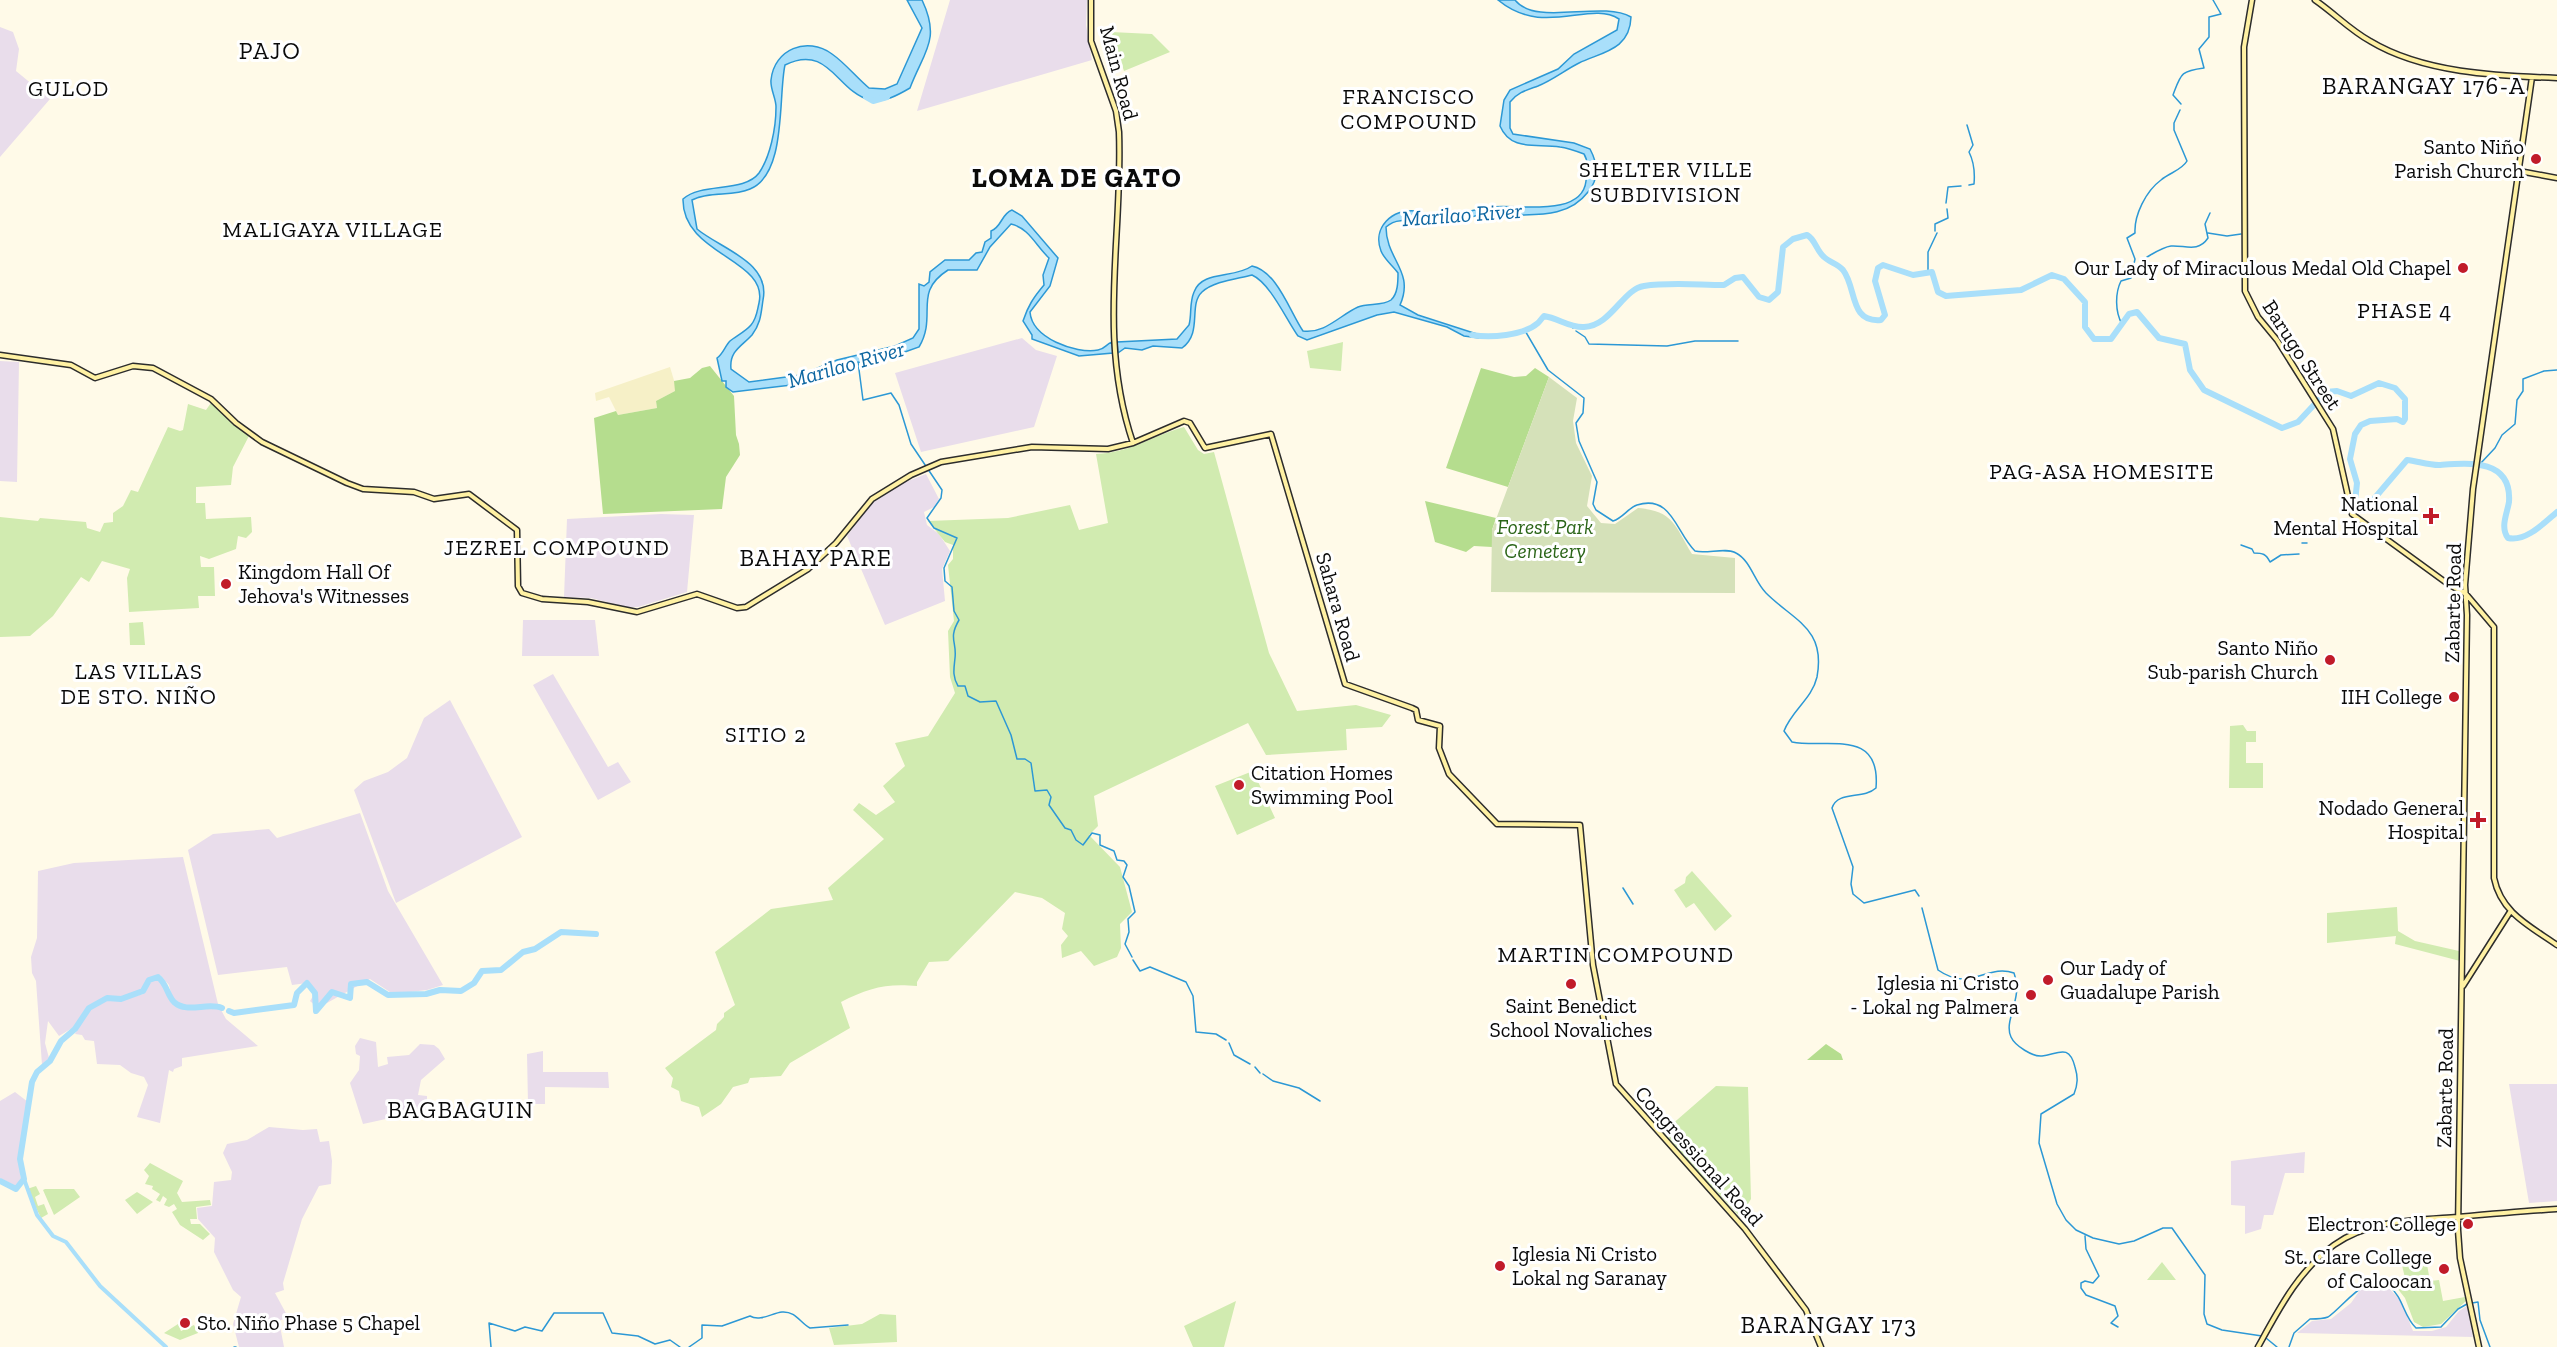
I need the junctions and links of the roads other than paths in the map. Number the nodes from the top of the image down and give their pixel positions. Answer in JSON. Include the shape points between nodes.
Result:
{"nodes":[{"id":1,"x":1091,"y":0,"type":"edge"},
{"id":2,"x":2252,"y":0,"type":"edge"},
{"id":3,"x":2315,"y":0,"type":"edge"},
{"id":4,"x":2532,"y":77,"type":"junction"},
{"id":5,"x":2557,"y":78,"type":"edge"},
{"id":6,"x":2519,"y":171,"type":"junction"},
{"id":7,"x":2557,"y":178,"type":"edge"},
{"id":8,"x":0,"y":355,"type":"edge"},
{"id":9,"x":1133,"y":443,"type":"junction"},
{"id":10,"x":2466,"y":594,"type":"junction"},
{"id":11,"x":1580,"y":825,"type":"joint"},
{"id":12,"x":2510,"y":912,"type":"junction"},
{"id":13,"x":2557,"y":945,"type":"edge"},
{"id":14,"x":2463,"y":987,"type":"junction"},
{"id":15,"x":2557,"y":1209,"type":"edge"},
{"id":16,"x":2457,"y":1216,"type":"junction"},
{"id":17,"x":1821,"y":1347,"type":"edge"},
{"id":18,"x":2258,"y":1347,"type":"edge"},
{"id":19,"x":2479,"y":1347,"type":"edge"}],
"edges":[{"from":1,"to":9,"type":"main road","name":"Main Road","via":[[1091,41],[1116,111],[1119,132],[1112,293],[1121,406]]},
{"from":2,"to":10,"type":"main road","name":"Barugo Street","via":[[2244,47],[2246,295],[2334,432],[2352,514]]},
{"from":3,"to":4,"type":"main road","via":[[2366,39],[2401,55],[2442,66]]},
{"from":4,"to":5,"type":"main road"},
{"from":4,"to":6,"type":"main road","name":"Zabarte Road"},
{"from":6,"to":7,"type":"main road"},
{"from":6,"to":10,"type":"main road","name":"Zabarte Road","via":[[2478,452]]},
{"from":8,"to":9,"type":"main road","via":[[71,365],[95,378],[133,366],[153,368],[211,399],[261,442],[347,483],[363,489],[414,492],[434,500],[460,494],[471,496],[518,530],[518,586],[524,594],[637,612],[698,594],[737,608],[746,607],[808,569],[836,543],[872,499],[947,460],[1032,447],[1100,450]]},
{"from":9,"to":11,"type":"main road","name":"Sahara Road","via":[[1184,421],[1190,423],[1205,448],[1271,434],[1345,684],[1412,708],[1418,720],[1440,726],[1439,748],[1449,774],[1497,824]]},
{"from":10,"to":12,"type":"main road","name":"Barugo Street","via":[[2494,627],[2494,874],[2498,892]]},
{"from":10,"to":14,"type":"main road","name":"Zabarte Road"},
{"from":11,"to":17,"type":"main road","name":"Congressional Road","via":[[1593,965],[1616,1084],[1745,1229],[1806,1310]]},
{"from":12,"to":13,"type":"main road"},
{"from":12,"to":14,"type":"main road"},
{"from":14,"to":16,"type":"main road","name":"Zabarte Road"},
{"from":15,"to":16,"type":"main road"},
{"from":16,"to":18,"type":"main road","via":[[2396,1222],[2361,1231],[2327,1251],[2290,1290]]},
{"from":16,"to":19,"type":"main road","name":"Zabarte Road","via":[[2460,1258]]}]}
